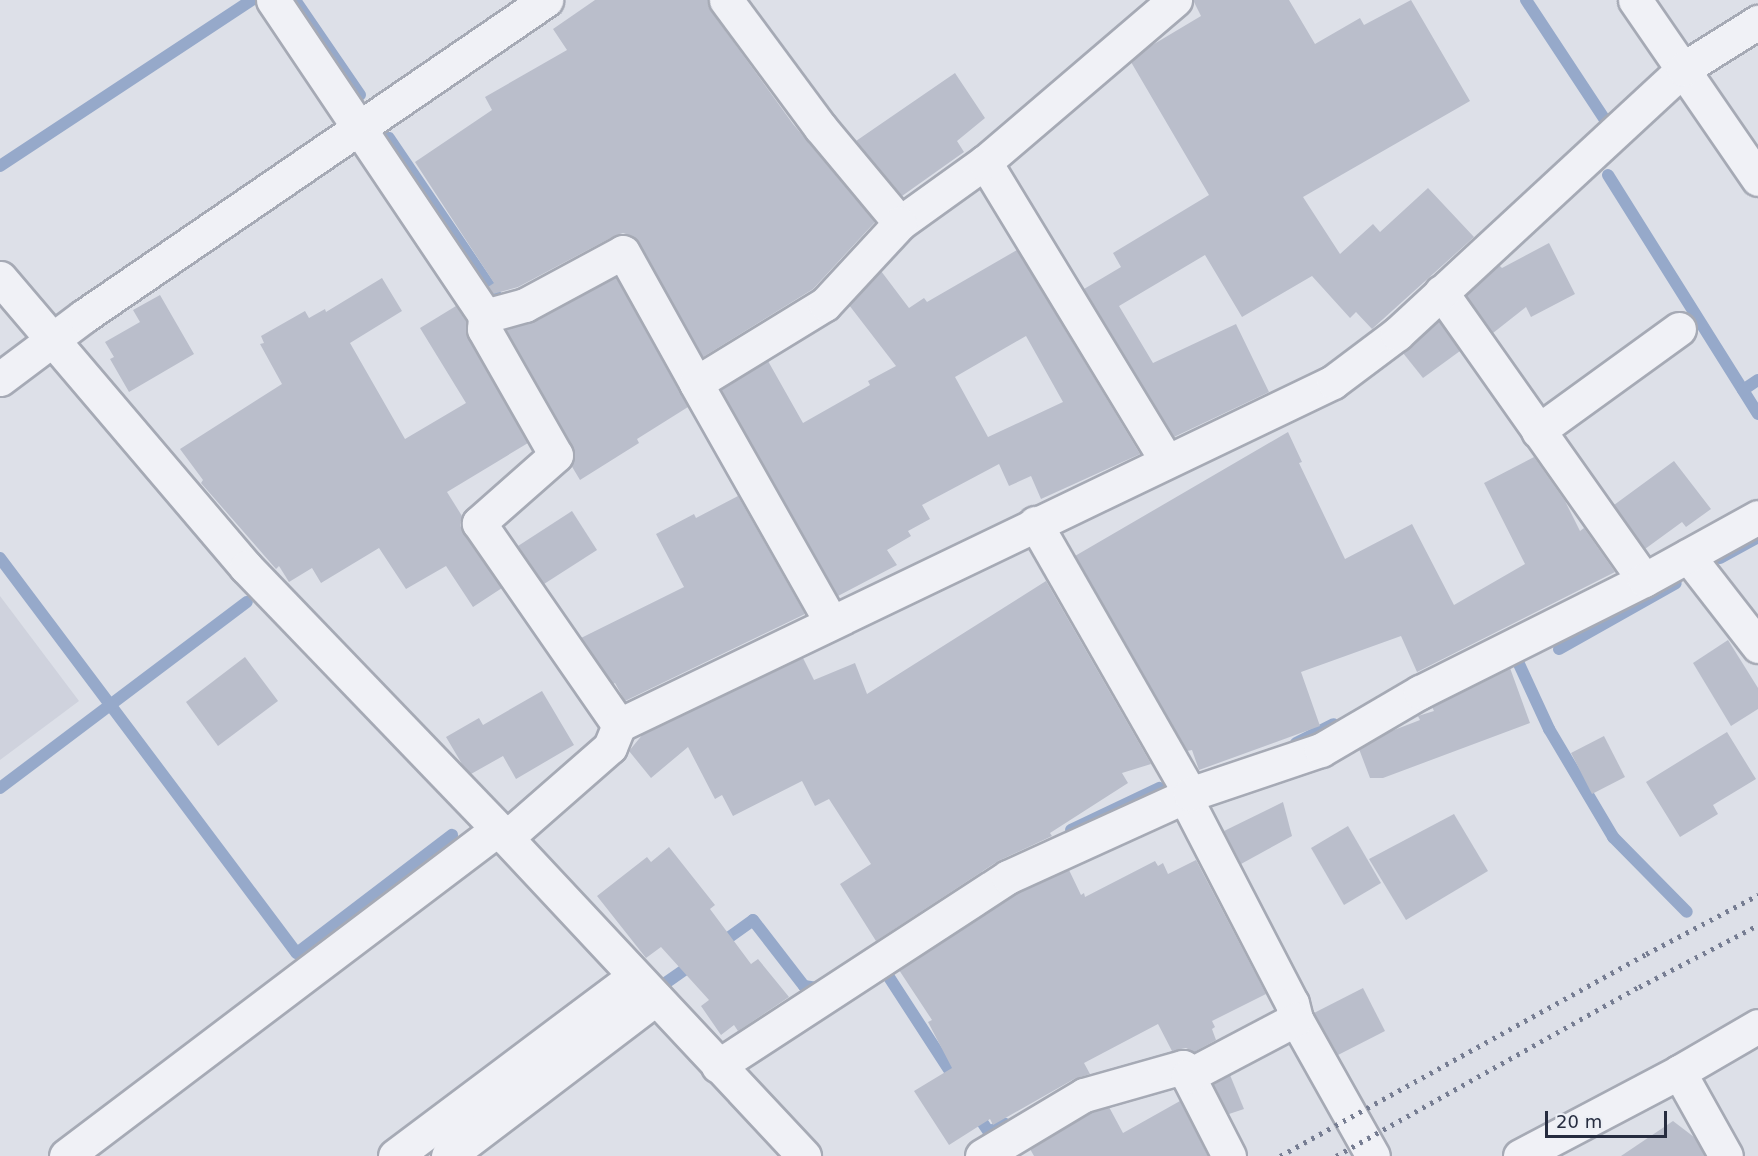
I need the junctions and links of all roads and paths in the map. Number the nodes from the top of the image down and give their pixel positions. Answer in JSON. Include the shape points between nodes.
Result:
{"nodes":[{"id":1,"x":273,"y":0,"type":"edge"},
{"id":2,"x":546,"y":0,"type":"edge"},
{"id":3,"x":726,"y":0,"type":"edge"},
{"id":4,"x":1176,"y":0,"type":"edge"},
{"id":5,"x":1635,"y":0,"type":"edge"},
{"id":6,"x":1758,"y":21,"type":"edge"},
{"id":7,"x":1683,"y":69,"type":"junction"},
{"id":8,"x":357,"y":128,"type":"junction"},
{"id":9,"x":985,"y":162,"type":"junction"},
{"id":10,"x":1758,"y":179,"type":"edge"},
{"id":11,"x":900,"y":223,"type":"junction"},
{"id":12,"x":0,"y":278,"type":"edge"},
{"id":13,"x":1441,"y":292,"type":"junction"},
{"id":14,"x":485,"y":316,"type":"junction"},
{"id":15,"x":1678,"y":329,"type":"dead end"},
{"id":16,"x":52,"y":340,"type":"junction"},
{"id":17,"x":0,"y":379,"type":"edge"},
{"id":18,"x":696,"y":383,"type":"junction"},
{"id":19,"x":1539,"y":431,"type":"junction"},
{"id":20,"x":1166,"y":460,"type":"junction"},
{"id":21,"x":1758,"y":517,"type":"edge"},
{"id":22,"x":1035,"y":523,"type":"junction"},
{"id":23,"x":1688,"y":556,"type":"junction"},
{"id":24,"x":1644,"y":580,"type":"junction"},
{"id":25,"x":831,"y":622,"type":"junction"},
{"id":26,"x":1758,"y":646,"type":"edge"},
{"id":27,"x":619,"y":725,"type":"junction"},
{"id":28,"x":1187,"y":795,"type":"junction"},
{"id":29,"x":502,"y":833,"type":"junction"},
{"id":30,"x":645,"y":987,"type":"junction"},
{"id":31,"x":1296,"y":1019,"type":"junction"},
{"id":32,"x":1758,"y":1026,"type":"edge"},
{"id":33,"x":718,"y":1066,"type":"junction"},
{"id":34,"x":1679,"y":1072,"type":"junction"},
{"id":35,"x":1188,"y":1076,"type":"junction"},
{"id":36,"x":794,"y":1153,"type":"edge"},
{"id":37,"x":66,"y":1156,"type":"edge"},
{"id":38,"x":395,"y":1156,"type":"edge"},
{"id":39,"x":448,"y":1156,"type":"edge"},
{"id":40,"x":982,"y":1156,"type":"edge"},
{"id":41,"x":1229,"y":1156,"type":"edge"},
{"id":42,"x":1373,"y":1156,"type":"edge"},
{"id":43,"x":1520,"y":1156,"type":"edge"},
{"id":44,"x":1726,"y":1156,"type":"edge"}],
"edges":[{"from":1,"to":8,"type":"street"},
{"from":2,"to":8,"type":"street"},
{"from":3,"to":11,"type":"street","via":[[820,127]]},
{"from":4,"to":9,"type":"street"},
{"from":5,"to":7,"type":"street"},
{"from":6,"to":7,"type":"street"},
{"from":7,"to":10,"type":"street"},
{"from":7,"to":13,"type":"street"},
{"from":8,"to":14,"type":"street"},
{"from":8,"to":16,"type":"street"},
{"from":9,"to":11,"type":"street"},
{"from":9,"to":20,"type":"street"},
{"from":11,"to":18,"type":"street","via":[[825,304]]},
{"from":12,"to":16,"type":"street"},
{"from":13,"to":19,"type":"street"},
{"from":13,"to":20,"type":"street","via":[[1397,334],[1333,382]]},
{"from":14,"to":18,"type":"street","via":[[525,305],[623,252]]},
{"from":14,"to":27,"type":"street","via":[[484,329],[556,455],[479,523]]},
{"from":15,"to":19,"type":"street"},
{"from":16,"to":17,"type":"street"},
{"from":16,"to":29,"type":"street","via":[[246,567]]},
{"from":18,"to":25,"type":"street"},
{"from":19,"to":24,"type":"street"},
{"from":20,"to":22,"type":"street"},
{"from":21,"to":23,"type":"street"},
{"from":22,"to":25,"type":"street"},
{"from":22,"to":28,"type":"street"},
{"from":23,"to":24,"type":"street"},
{"from":23,"to":26,"type":"street"},
{"from":24,"to":28,"type":"street","via":[[1420,692],[1321,750]]},
{"from":25,"to":27,"type":"street"},
{"from":27,"to":29,"type":"street","via":[[610,747]]},
{"from":28,"to":31,"type":"street","via":[[1292,1003]]},
{"from":28,"to":33,"type":"street","via":[[1008,877]]},
{"from":29,"to":30,"type":"street"},
{"from":29,"to":37,"type":"street"},
{"from":30,"to":33,"type":"street"},
{"from":30,"to":38,"type":"street"},
{"from":30,"to":39,"type":"street"},
{"from":31,"to":35,"type":"street"},
{"from":31,"to":42,"type":"street"},
{"from":32,"to":34,"type":"street"},
{"from":33,"to":36,"type":"street"},
{"from":34,"to":43,"type":"street"},
{"from":34,"to":44,"type":"street"},
{"from":35,"to":40,"type":"street","via":[[1183,1067],[1084,1095]]},
{"from":35,"to":41,"type":"street"}]}
